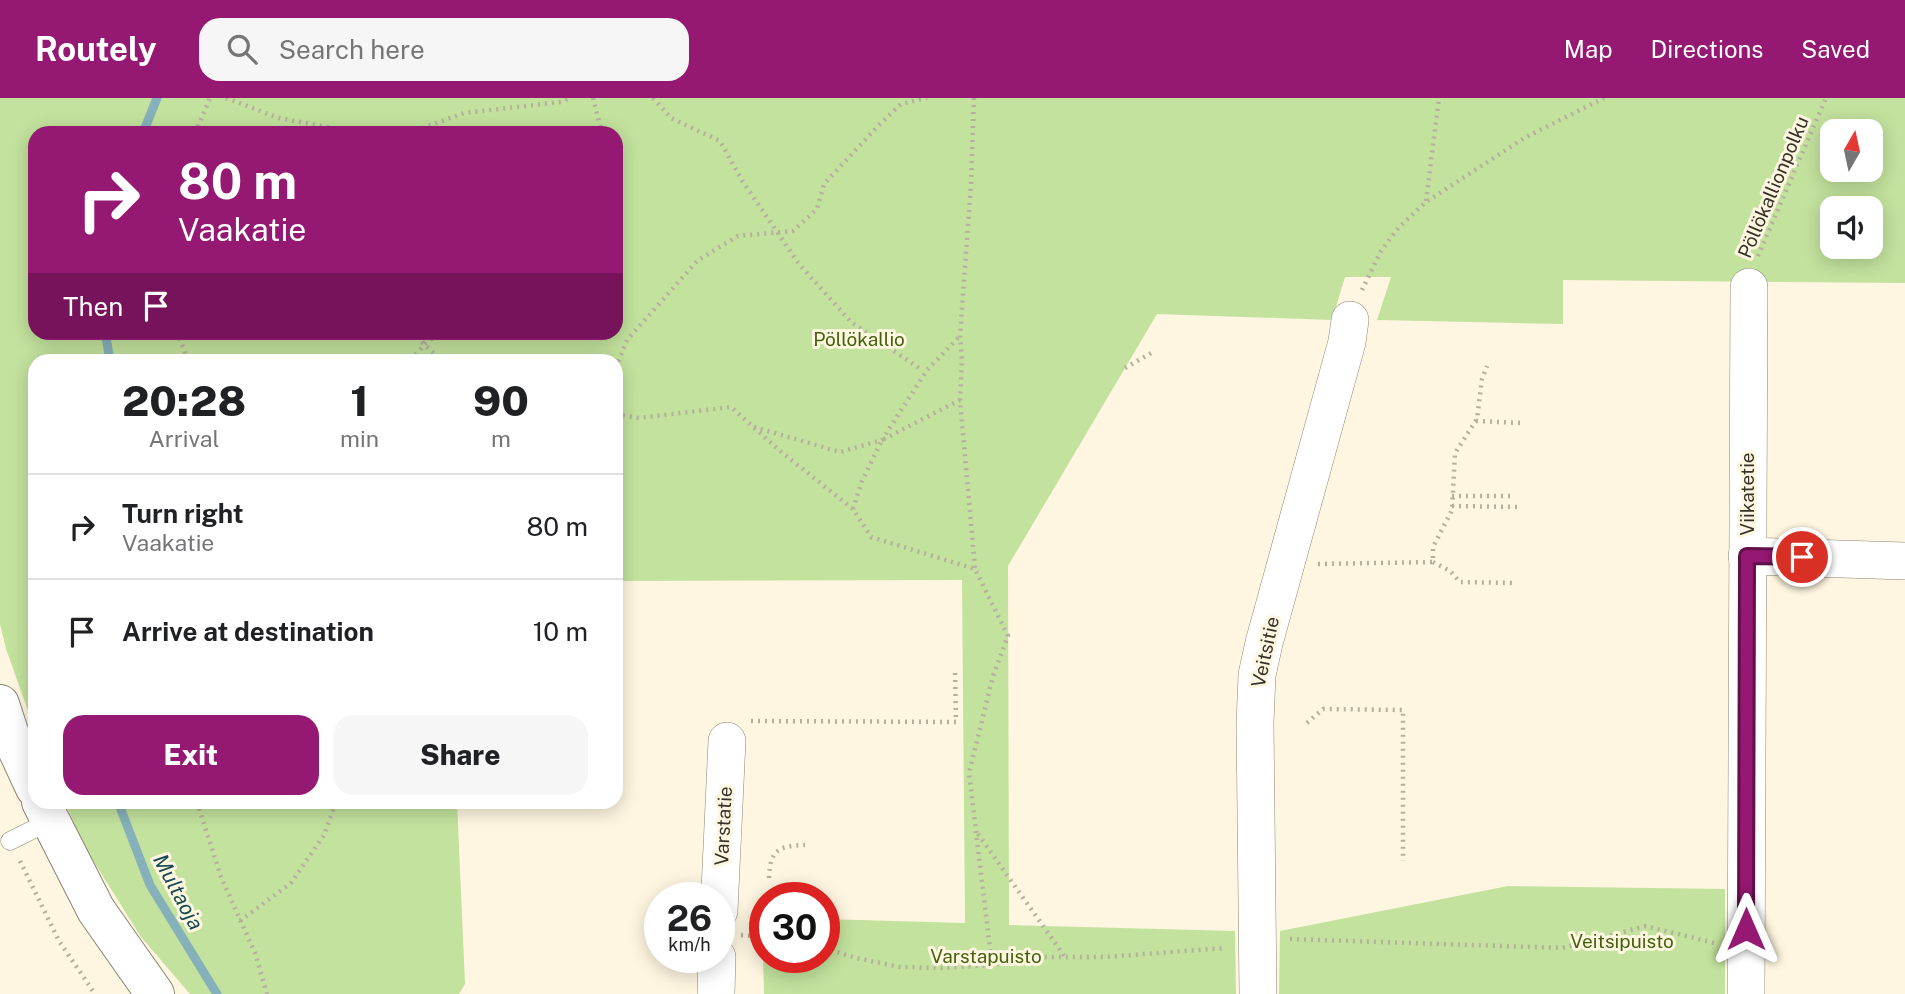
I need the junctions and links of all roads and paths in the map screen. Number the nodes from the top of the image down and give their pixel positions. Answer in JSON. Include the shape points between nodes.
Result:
{"nodes":[{"id":1,"x":210,"y":98,"type":"edge"},
{"id":2,"x":226,"y":98,"type":"edge"},
{"id":3,"x":570,"y":98,"type":"edge"},
{"id":4,"x":593,"y":98,"type":"edge"},
{"id":5,"x":653,"y":98,"type":"edge"},
{"id":6,"x":974,"y":98,"type":"edge"},
{"id":7,"x":1439,"y":98,"type":"edge"},
{"id":8,"x":1604,"y":98,"type":"edge"},
{"id":9,"x":1826,"y":98,"type":"edge"},
{"id":10,"x":923,"y":99,"type":"edge"},
{"id":11,"x":198,"y":126,"type":"edge"},
{"id":12,"x":322,"y":126,"type":"edge"},
{"id":13,"x":428,"y":126,"type":"edge"},
{"id":14,"x":600,"y":126,"type":"edge"},
{"id":15,"x":1426,"y":202,"type":"junction"},
{"id":16,"x":777,"y":232,"type":"junction"},
{"id":17,"x":1749,"y":287,"type":"joint"},
{"id":18,"x":1350,"y":320,"type":"joint"},
{"id":19,"x":960,"y":336,"type":"junction"},
{"id":20,"x":421,"y":340,"type":"edge"},
{"id":21,"x":430,"y":340,"type":"edge"},
{"id":22,"x":425,"y":344,"type":"junction"},
{"id":23,"x":1153,"y":352,"type":"dead end"},
{"id":24,"x":416,"y":354,"type":"edge"},
{"id":25,"x":434,"y":354,"type":"edge"},
{"id":26,"x":622,"y":354,"type":"edge"},
{"id":27,"x":1487,"y":366,"type":"dead end"},
{"id":28,"x":1125,"y":368,"type":"dead end"},
{"id":29,"x":922,"y":370,"type":"dead end"},
{"id":30,"x":960,"y":400,"type":"junction"},
{"id":31,"x":623,"y":415,"type":"edge"},
{"id":32,"x":1476,"y":421,"type":"junction"},
{"id":33,"x":1521,"y":423,"type":"dead end"},
{"id":34,"x":750,"y":425,"type":"junction"},
{"id":35,"x":883,"y":440,"type":"junction"},
{"id":36,"x":1452,"y":496,"type":"junction"},
{"id":37,"x":1512,"y":496,"type":"dead end"},
{"id":38,"x":1452,"y":506,"type":"junction"},
{"id":39,"x":1521,"y":507,"type":"dead end"},
{"id":40,"x":853,"y":509,"type":"junction"},
{"id":41,"x":1747,"y":556,"type":"junction"},
{"id":42,"x":1905,"y":561,"type":"edge"},
{"id":43,"x":1433,"y":562,"type":"junction"},
{"id":44,"x":1286,"y":564,"type":"junction"},
{"id":45,"x":975,"y":569,"type":"junction"},
{"id":46,"x":1513,"y":583,"type":"dead end"},
{"id":47,"x":955,"y":668,"type":"dead end"},
{"id":48,"x":0,"y":704,"type":"edge"},
{"id":49,"x":1307,"y":723,"type":"dead end"},
{"id":50,"x":737,"y":731,"type":"joint"},
{"id":51,"x":28,"y":773,"type":"edge"},
{"id":52,"x":38,"y":809,"type":"edge"},
{"id":53,"x":45,"y":809,"type":"edge"},
{"id":54,"x":198,"y":809,"type":"edge"},
{"id":55,"x":333,"y":809,"type":"edge"},
{"id":56,"x":978,"y":833,"type":"junction"},
{"id":57,"x":10,"y":841,"type":"joint"},
{"id":58,"x":805,"y":845,"type":"dead end"},
{"id":59,"x":1403,"y":861,"type":"dead end"},
{"id":60,"x":769,"y":878,"type":"dead end"},
{"id":61,"x":722,"y":882,"type":"edge"},
{"id":62,"x":240,"y":921,"type":"junction"},
{"id":63,"x":1257,"y":943,"type":"junction"},
{"id":64,"x":1746,"y":952,"type":"junction"},
{"id":65,"x":840,"y":953,"type":"edge"},
{"id":66,"x":1065,"y":957,"type":"junction"},
{"id":67,"x":992,"y":965,"type":"junction"},
{"id":68,"x":717,"y":973,"type":"edge"},
{"id":69,"x":95,"y":994,"type":"edge"},
{"id":70,"x":155,"y":994,"type":"edge"},
{"id":71,"x":267,"y":994,"type":"edge"},
{"id":72,"x":716,"y":994,"type":"edge"},
{"id":73,"x":1258,"y":994,"type":"edge"},
{"id":74,"x":1746,"y":994,"type":"edge"}],
"edges":[{"from":1,"to":11,"type":"path"},
{"from":2,"to":12,"type":"path","via":[[279,118]]},
{"from":3,"to":13,"type":"path","via":[[464,113]]},
{"from":4,"to":14,"type":"path"},
{"from":5,"to":16,"type":"path","via":[[671,118],[720,141]]},
{"from":6,"to":19,"type":"path"},
{"from":7,"to":15,"type":"path"},
{"from":8,"to":15,"type":"path","via":[[1526,137]]},
{"from":9,"to":17,"type":"path","name":"Pöllökallionpolku","via":[[1761,245]]},
{"from":10,"to":16,"type":"path","via":[[901,104],[824,184],[817,209],[793,231]]},
{"from":15,"to":18,"type":"path","via":[[1381,251]]},
{"from":16,"to":26,"type":"path","via":[[738,236],[698,260],[627,340]]},
{"from":16,"to":29,"type":"path","via":[[851,322]]},
{"from":17,"to":41,"type":"street","name":"Viikatetie"},
{"from":18,"to":44,"type":"street","name":"Veitsitie","via":[[1348,342]]},
{"from":19,"to":30,"type":"path"},
{"from":19,"to":35,"type":"path","via":[[927,370]]},
{"from":20,"to":22,"type":"path"},
{"from":21,"to":22,"type":"path"},
{"from":22,"to":24,"type":"path"},
{"from":22,"to":25,"type":"path"},
{"from":23,"to":28,"type":"path"},
{"from":27,"to":32,"type":"path"},
{"from":30,"to":35,"type":"path"},
{"from":30,"to":45,"type":"path"},
{"from":31,"to":34,"type":"path","via":[[639,418],[732,407]]},
{"from":32,"to":33,"type":"path"},
{"from":32,"to":36,"type":"path","via":[[1455,453]]},
{"from":34,"to":35,"type":"path","via":[[840,452]]},
{"from":34,"to":40,"type":"path"},
{"from":35,"to":40,"type":"path"},
{"from":36,"to":37,"type":"path"},
{"from":36,"to":38,"type":"path"},
{"from":38,"to":39,"type":"path"},
{"from":38,"to":43,"type":"path","via":[[1433,547]]},
{"from":40,"to":45,"type":"path","via":[[871,537]]},
{"from":41,"to":42,"type":"street"},
{"from":41,"to":64,"type":"street","name":"Viikatetie"},
{"from":43,"to":44,"type":"path"},
{"from":43,"to":46,"type":"path","via":[[1450,570],[1460,582]]},
{"from":44,"to":63,"type":"street","name":"Veitsitie","via":[[1264,643],[1255,699]]},
{"from":45,"to":56,"type":"path","via":[[1008,636],[969,773]]},
{"from":47,"to":50,"type":"path","via":[[956,722]]},
{"from":48,"to":51,"type":"street"},
{"from":49,"to":59,"type":"path","via":[[1323,709],[1403,710]]},
{"from":50,"to":61,"type":"street","name":"Varstatie"},
{"from":52,"to":57,"type":"lane"},
{"from":53,"to":70,"type":"street","via":[[96,910]]},
{"from":54,"to":62,"type":"path"},
{"from":55,"to":62,"type":"path","via":[[324,835],[292,883]]},
{"from":56,"to":66,"type":"path"},
{"from":56,"to":67,"type":"path"},
{"from":57,"to":69,"type":"path","via":[[59,941]]},
{"from":58,"to":60,"type":"path","via":[[778,850],[770,862]]},
{"from":62,"to":71,"type":"path"},
{"from":63,"to":64,"type":"path","via":[[1562,948],[1646,926]]},
{"from":63,"to":66,"type":"path"},
{"from":63,"to":73,"type":"street","name":"Veitsitie"},
{"from":64,"to":74,"type":"street","name":"Viikatetie"},
{"from":65,"to":67,"type":"path","via":[[900,967]]},
{"from":66,"to":67,"type":"path"},
{"from":68,"to":72,"type":"street"}]}
